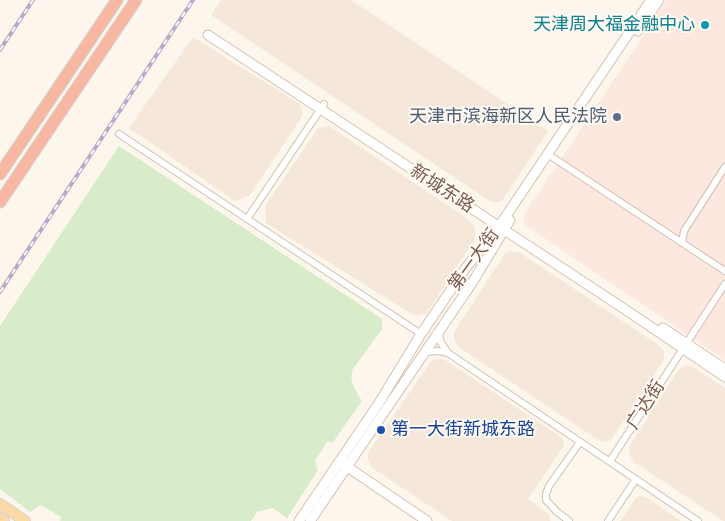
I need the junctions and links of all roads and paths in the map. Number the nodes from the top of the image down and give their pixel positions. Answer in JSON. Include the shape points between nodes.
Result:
{"nodes":[{"id":1,"x":117,"y":0,"type":"edge"},
{"id":2,"x":136,"y":0,"type":"edge"},
{"id":3,"x":651,"y":0,"type":"edge"},
{"id":4,"x":659,"y":0,"type":"edge"},
{"id":5,"x":210,"y":32,"type":"dead end"},
{"id":6,"x":322,"y":106,"type":"junction"},
{"id":7,"x":119,"y":134,"type":"dead end"},
{"id":8,"x":552,"y":158,"type":"junction"},
{"id":9,"x":725,"y":167,"type":"edge"},
{"id":10,"x":0,"y":174,"type":"edge"},
{"id":11,"x":0,"y":202,"type":"edge"},
{"id":12,"x":247,"y":219,"type":"junction"},
{"id":13,"x":503,"y":226,"type":"junction"},
{"id":14,"x":682,"y":242,"type":"junction"},
{"id":15,"x":725,"y":271,"type":"edge"},
{"id":16,"x":725,"y":284,"type":"edge"},
{"id":17,"x":439,"y":331,"type":"junction"},
{"id":18,"x":421,"y":334,"type":"junction"},
{"id":19,"x":684,"y":346,"type":"junction"},
{"id":20,"x":425,"y":352,"type":"junction"},
{"id":21,"x":448,"y":353,"type":"junction"},
{"id":22,"x":725,"y":370,"type":"edge"},
{"id":23,"x":725,"y":378,"type":"edge"},
{"id":24,"x":580,"y":442,"type":"junction"},
{"id":25,"x":610,"y":460,"type":"junction"},
{"id":26,"x":343,"y":464,"type":"junction"},
{"id":27,"x":636,"y":479,"type":"junction"},
{"id":28,"x":0,"y":504,"type":"edge"},
{"id":29,"x":0,"y":518,"type":"edge"},
{"id":30,"x":4,"y":521,"type":"edge"},
{"id":31,"x":25,"y":521,"type":"edge"},
{"id":32,"x":299,"y":521,"type":"edge"},
{"id":33,"x":310,"y":521,"type":"edge"},
{"id":34,"x":427,"y":521,"type":"edge"},
{"id":35,"x":568,"y":521,"type":"edge"},
{"id":36,"x":608,"y":521,"type":"edge"},
{"id":37,"x":698,"y":521,"type":"edge"}],
"edges":[{"from":1,"to":10,"type":"highway"},
{"from":2,"to":11,"type":"highway"},
{"from":3,"to":13,"type":"main road","name":"第一大街"},
{"from":4,"to":8,"type":"main road","name":"第一大街"},
{"from":5,"to":6,"type":"main road","name":"新城东路"},
{"from":6,"to":12,"type":"street"},
{"from":6,"to":13,"type":"main road","name":"新城东路"},
{"from":7,"to":12,"type":"street"},
{"from":8,"to":13,"type":"main road","name":"第一大街"},
{"from":8,"to":14,"type":"street"},
{"from":9,"to":14,"type":"street","via":[[684,231]]},
{"from":12,"to":18,"type":"street"},
{"from":13,"to":17,"type":"main road","name":"第一大街","via":[[472,283]]},
{"from":13,"to":18,"type":"main road","name":"第一大街","via":[[465,270]]},
{"from":13,"to":19,"type":"main road","name":"新城东路"},
{"from":14,"to":15,"type":"street"},
{"from":16,"to":19,"type":"street","name":"广达街"},
{"from":17,"to":20,"type":"main road","name":"第一大街"},
{"from":17,"to":21,"type":"street","via":[[440,341]]},
{"from":18,"to":26,"type":"main road","name":"第一大街"},
{"from":19,"to":22,"type":"main road","name":"新城东路"},
{"from":19,"to":23,"type":"main road","name":"新城东路"},
{"from":19,"to":25,"type":"street","name":"广达街"},
{"from":20,"to":21,"type":"street"},
{"from":20,"to":26,"type":"main road","name":"第一大街"},
{"from":21,"to":24,"type":"street"},
{"from":24,"to":25,"type":"street"},
{"from":24,"to":35,"type":"street","via":[[548,486],[546,494],[546,500]]},
{"from":25,"to":27,"type":"street"},
{"from":26,"to":32,"type":"main road","name":"第一大街"},
{"from":26,"to":33,"type":"main road","name":"第一大街"},
{"from":26,"to":34,"type":"main road"},
{"from":27,"to":36,"type":"street"},
{"from":27,"to":37,"type":"street"},
{"from":28,"to":31,"type":"main road"},
{"from":29,"to":30,"type":"main road"}]}
